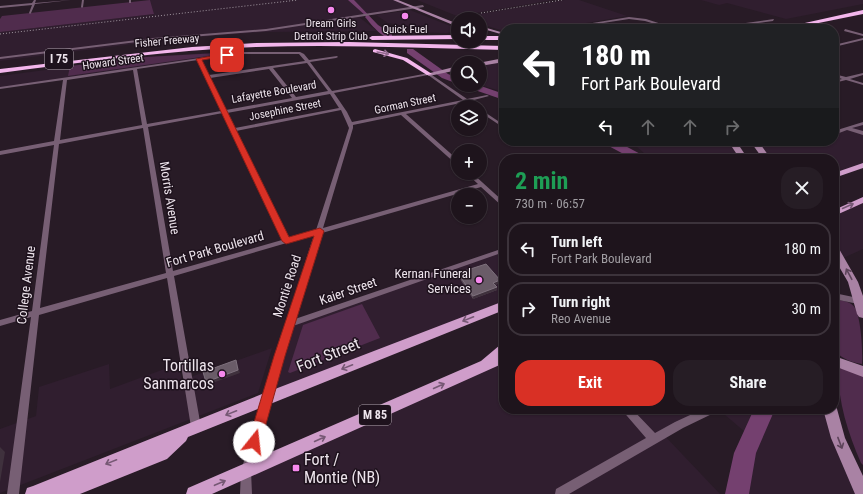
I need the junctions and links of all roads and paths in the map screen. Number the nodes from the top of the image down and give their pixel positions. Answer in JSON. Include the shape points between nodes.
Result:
{"nodes":[{"id":1,"x":70,"y":0,"type":"edge"},
{"id":2,"x":83,"y":0,"type":"edge"},
{"id":3,"x":395,"y":0,"type":"edge"},
{"id":4,"x":412,"y":1,"type":"edge"},
{"id":5,"x":34,"y":2,"type":"edge"},
{"id":6,"x":423,"y":6,"type":"junction"},
{"id":7,"x":0,"y":7,"type":"edge"},
{"id":8,"x":82,"y":7,"type":"dead end"},
{"id":9,"x":413,"y":8,"type":"junction"},
{"id":10,"x":430,"y":8,"type":"dead end"},
{"id":11,"x":863,"y":12,"type":"edge"},
{"id":12,"x":30,"y":13,"type":"dead end"},
{"id":13,"x":448,"y":15,"type":"dead end"},
{"id":14,"x":434,"y":16,"type":"junction"},
{"id":15,"x":863,"y":18,"type":"edge"},
{"id":16,"x":451,"y":20,"type":"edge"},
{"id":17,"x":773,"y":20,"type":"dead end"},
{"id":18,"x":444,"y":21,"type":"junction"},
{"id":19,"x":451,"y":24,"type":"edge"},
{"id":20,"x":584,"y":24,"type":"edge"},
{"id":21,"x":658,"y":24,"type":"edge"},
{"id":22,"x":742,"y":24,"type":"edge"},
{"id":23,"x":804,"y":24,"type":"edge"},
{"id":24,"x":835,"y":24,"type":"edge"},
{"id":25,"x":487,"y":29,"type":"edge"},
{"id":26,"x":845,"y":30,"type":"dead end"},
{"id":27,"x":499,"y":33,"type":"edge"},
{"id":28,"x":863,"y":35,"type":"edge"},
{"id":29,"x":487,"y":36,"type":"edge"},
{"id":30,"x":451,"y":37,"type":"edge"},
{"id":31,"x":487,"y":39,"type":"edge"},
{"id":32,"x":863,"y":39,"type":"edge"},
{"id":33,"x":499,"y":40,"type":"edge"},
{"id":34,"x":265,"y":41,"type":"junction"},
{"id":35,"x":499,"y":41,"type":"edge"},
{"id":36,"x":499,"y":42,"type":"edge"},
{"id":37,"x":499,"y":42,"type":"edge"},
{"id":38,"x":839,"y":45,"type":"edge"},
{"id":39,"x":176,"y":50,"type":"junction"},
{"id":40,"x":336,"y":57,"type":"dead end"},
{"id":41,"x":0,"y":58,"type":"edge"},
{"id":42,"x":199,"y":59,"type":"junction"},
{"id":43,"x":307,"y":61,"type":"junction"},
{"id":44,"x":499,"y":61,"type":"edge"},
{"id":45,"x":487,"y":63,"type":"edge"},
{"id":46,"x":0,"y":67,"type":"edge"},
{"id":47,"x":270,"y":67,"type":"junction"},
{"id":48,"x":135,"y":68,"type":"junction"},
{"id":49,"x":451,"y":70,"type":"edge"},
{"id":50,"x":0,"y":72,"type":"edge"},
{"id":51,"x":429,"y":74,"type":"junction"},
{"id":52,"x":863,"y":74,"type":"edge"},
{"id":53,"x":839,"y":76,"type":"edge"},
{"id":54,"x":207,"y":77,"type":"junction"},
{"id":55,"x":65,"y":78,"type":"junction"},
{"id":56,"x":846,"y":78,"type":"junction"},
{"id":57,"x":839,"y":80,"type":"edge"},
{"id":58,"x":863,"y":84,"type":"edge"},
{"id":59,"x":0,"y":88,"type":"edge"},
{"id":60,"x":330,"y":92,"type":"junction"},
{"id":61,"x":487,"y":96,"type":"dead end"},
{"id":62,"x":295,"y":99,"type":"junction"},
{"id":63,"x":466,"y":100,"type":"joint"},
{"id":64,"x":451,"y":103,"type":"edge"},
{"id":65,"x":341,"y":109,"type":"junction"},
{"id":66,"x":224,"y":112,"type":"junction"},
{"id":67,"x":403,"y":114,"type":"junction"},
{"id":68,"x":487,"y":115,"type":"edge"},
{"id":69,"x":499,"y":123,"type":"edge"},
{"id":70,"x":863,"y":123,"type":"edge"},
{"id":71,"x":351,"y":124,"type":"junction"},
{"id":72,"x":145,"y":126,"type":"junction"},
{"id":73,"x":847,"y":129,"type":"junction"},
{"id":74,"x":233,"y":130,"type":"junction"},
{"id":75,"x":839,"y":131,"type":"edge"},
{"id":76,"x":863,"y":133,"type":"edge"},
{"id":77,"x":57,"y":142,"type":"junction"},
{"id":78,"x":757,"y":146,"type":"edge"},
{"id":79,"x":0,"y":153,"type":"edge"},
{"id":80,"x":763,"y":154,"type":"edge"},
{"id":81,"x":451,"y":157,"type":"edge"},
{"id":82,"x":863,"y":165,"type":"edge"},
{"id":83,"x":839,"y":174,"type":"edge"},
{"id":84,"x":477,"y":180,"type":"edge"},
{"id":85,"x":482,"y":185,"type":"junction"},
{"id":86,"x":499,"y":200,"type":"edge"},
{"id":87,"x":863,"y":200,"type":"edge"},
{"id":88,"x":839,"y":211,"type":"edge"},
{"id":89,"x":320,"y":231,"type":"junction"},
{"id":90,"x":286,"y":241,"type":"junction"},
{"id":91,"x":499,"y":252,"type":"edge"},
{"id":92,"x":839,"y":257,"type":"edge"},
{"id":93,"x":170,"y":274,"type":"junction"},
{"id":94,"x":839,"y":297,"type":"edge"},
{"id":95,"x":861,"y":302,"type":"edge"},
{"id":96,"x":499,"y":307,"type":"edge"},
{"id":97,"x":35,"y":313,"type":"junction"},
{"id":98,"x":863,"y":314,"type":"edge"},
{"id":99,"x":0,"y":323,"type":"edge"},
{"id":100,"x":290,"y":324,"type":"junction"},
{"id":101,"x":499,"y":351,"type":"edge"},
{"id":102,"x":499,"y":359,"type":"edge"},
{"id":103,"x":839,"y":363,"type":"edge"},
{"id":104,"x":482,"y":367,"type":"junction"},
{"id":105,"x":863,"y":372,"type":"edge"},
{"id":106,"x":267,"y":398,"type":"junction"},
{"id":107,"x":631,"y":414,"type":"edge"},
{"id":108,"x":702,"y":414,"type":"edge"},
{"id":109,"x":831,"y":414,"type":"edge"},
{"id":110,"x":192,"y":429,"type":"junction"},
{"id":111,"x":654,"y":439,"type":"junction"},
{"id":112,"x":246,"y":472,"type":"junction"},
{"id":113,"x":858,"y":476,"type":"edge"},
{"id":114,"x":560,"y":493,"type":"edge"},
{"id":115,"x":13,"y":494,"type":"edge"},
{"id":116,"x":33,"y":494,"type":"edge"},
{"id":117,"x":60,"y":494,"type":"edge"},
{"id":118,"x":194,"y":494,"type":"edge"},
{"id":119,"x":246,"y":494,"type":"edge"},
{"id":120,"x":863,"y":494,"type":"edge"}],
"edges":[{"from":1,"to":5,"type":"street"},
{"from":2,"to":8,"type":"street"},
{"from":3,"to":9,"type":"main road"},
{"from":4,"to":6,"type":"main road"},
{"from":5,"to":7,"type":"street"},
{"from":5,"to":12,"type":"street"},
{"from":6,"to":9,"type":"street"},
{"from":6,"to":10,"type":"main road"},
{"from":9,"to":14,"type":"main road"},
{"from":9,"to":41,"type":"street","via":[[266,30],[145,40]]},
{"from":11,"to":23,"type":"highway"},
{"from":13,"to":14,"type":"main road"},
{"from":14,"to":18,"type":"main road"},
{"from":15,"to":24,"type":"highway"},
{"from":16,"to":18,"type":"main road"},
{"from":17,"to":22,"type":"street"},
{"from":18,"to":19,"type":"main road"},
{"from":20,"to":21,"type":"street","via":[[632,18]]},
{"from":25,"to":27,"type":"main road"},
{"from":26,"to":28,"type":"street"},
{"from":29,"to":33,"type":"main road"},
{"from":30,"to":34,"type":"highway"},
{"from":31,"to":35,"type":"highway"},
{"from":32,"to":38,"type":"street"},
{"from":34,"to":36,"type":"highway","name":"Fisher Freeway","number":"I 75"},
{"from":34,"to":46,"type":"highway","name":"Fisher Freeway","number":"I 75","via":[[146,49]]},
{"from":37,"to":39,"type":"highway","name":"Fisher Freeway","number":"I 75","via":[[257,45]]},
{"from":39,"to":50,"type":"highway","name":"Fisher Freeway","number":"I 75"},
{"from":39,"to":51,"type":"highway","one_way":true,"via":[[280,47],[370,51],[405,59]]},
{"from":40,"to":43,"type":"street"},
{"from":42,"to":43,"type":"street","name":"Howard Street","via":[[246,52],[301,54]]},
{"from":42,"to":48,"type":"street","name":"Howard Street"},
{"from":42,"to":54,"type":"street"},
{"from":43,"to":47,"type":"street"},
{"from":43,"to":60,"type":"street"},
{"from":44,"to":45,"type":"main road"},
{"from":47,"to":54,"type":"street"},
{"from":47,"to":62,"type":"street"},
{"from":48,"to":55,"type":"street","name":"Howard Street"},
{"from":48,"to":72,"type":"street","name":"Morris Avenue"},
{"from":49,"to":51,"type":"main road","name":"Lafayette Boulevard"},
{"from":51,"to":60,"type":"street","name":"Lafayette Boulevard"},
{"from":51,"to":63,"type":"street"},
{"from":52,"to":56,"type":"street"},
{"from":53,"to":56,"type":"street"},
{"from":54,"to":66,"type":"street"},
{"from":55,"to":59,"type":"street","name":"Howard Street"},
{"from":55,"to":77,"type":"street","name":"College Avenue"},
{"from":56,"to":57,"type":"street"},
{"from":56,"to":58,"type":"street"},
{"from":60,"to":62,"type":"street","name":"Lafayette Boulevard"},
{"from":60,"to":65,"type":"street"},
{"from":61,"to":63,"type":"street","name":"Gorman Street"},
{"from":62,"to":66,"type":"street","name":"Lafayette Boulevard"},
{"from":64,"to":67,"type":"street","name":"Gorman Street"},
{"from":65,"to":71,"type":"street"},
{"from":65,"to":74,"type":"street","name":"Josephine Street"},
{"from":66,"to":72,"type":"street","name":"Lafayette Boulevard"},
{"from":66,"to":74,"type":"street"},
{"from":67,"to":71,"type":"street","name":"Gorman Street"},
{"from":67,"to":81,"type":"street"},
{"from":68,"to":69,"type":"street"},
{"from":70,"to":73,"type":"street"},
{"from":71,"to":89,"type":"street","name":"Montie Road"},
{"from":72,"to":77,"type":"street","name":"Lafayette Boulevard"},
{"from":72,"to":93,"type":"street","name":"Morris Avenue"},
{"from":73,"to":75,"type":"street"},
{"from":73,"to":76,"type":"street"},
{"from":74,"to":90,"type":"street"},
{"from":77,"to":79,"type":"street","name":"Lafayette Boulevard"},
{"from":77,"to":97,"type":"street","name":"College Avenue"},
{"from":78,"to":80,"type":"main road"},
{"from":82,"to":83,"type":"main road"},
{"from":84,"to":85,"type":"street"},
{"from":85,"to":86,"type":"street"},
{"from":85,"to":89,"type":"street","name":"Fort Park Boulevard"},
{"from":88,"to":87,"type":"main road","one_way":true},
{"from":89,"to":90,"type":"street","name":"Fort Park Boulevard"},
{"from":89,"to":100,"type":"street","name":"Montie Road"},
{"from":90,"to":93,"type":"street","name":"Fort Park Boulevard"},
{"from":91,"to":100,"type":"street","name":"Kaier Street"},
{"from":95,"to":92,"type":"main road","one_way":true,"via":[[854,282]]},
{"from":93,"to":97,"type":"street","name":"Fort Park Boulevard"},
{"from":93,"to":110,"type":"street","name":"Morris Avenue"},
{"from":94,"to":95,"type":"street"},
{"from":95,"to":98,"type":"main road"},
{"from":96,"to":106,"type":"main road","name":"Fort Street","one_way":true},
{"from":97,"to":99,"type":"street","name":"Fort Park Boulevard"},
{"from":97,"to":115,"type":"street","name":"College Avenue"},
{"from":100,"to":106,"type":"street","name":"Montie Road"},
{"from":101,"to":104,"type":"main road"},
{"from":102,"to":104,"type":"main road","number":"M 85"},
{"from":103,"to":105,"type":"main road"},
{"from":112,"to":104,"type":"main road","number":"M 85","one_way":true},
{"from":106,"to":110,"type":"main road","name":"Fort Street","one_way":true},
{"from":106,"to":112,"type":"street","name":"Montie Road"},
{"from":107,"to":111,"type":"street"},
{"from":108,"to":111,"type":"street"},
{"from":109,"to":113,"type":"main road","one_way":true,"via":[[838,438]]},
{"from":110,"to":116,"type":"main road","name":"Fort Street","one_way":true},
{"from":110,"to":117,"type":"main road","via":[[162,454]]},
{"from":111,"to":114,"type":"street"},
{"from":118,"to":112,"type":"main road","number":"M 85","one_way":true},
{"from":112,"to":119,"type":"street","name":"Montie Road"},
{"from":113,"to":120,"type":"main road"}]}
